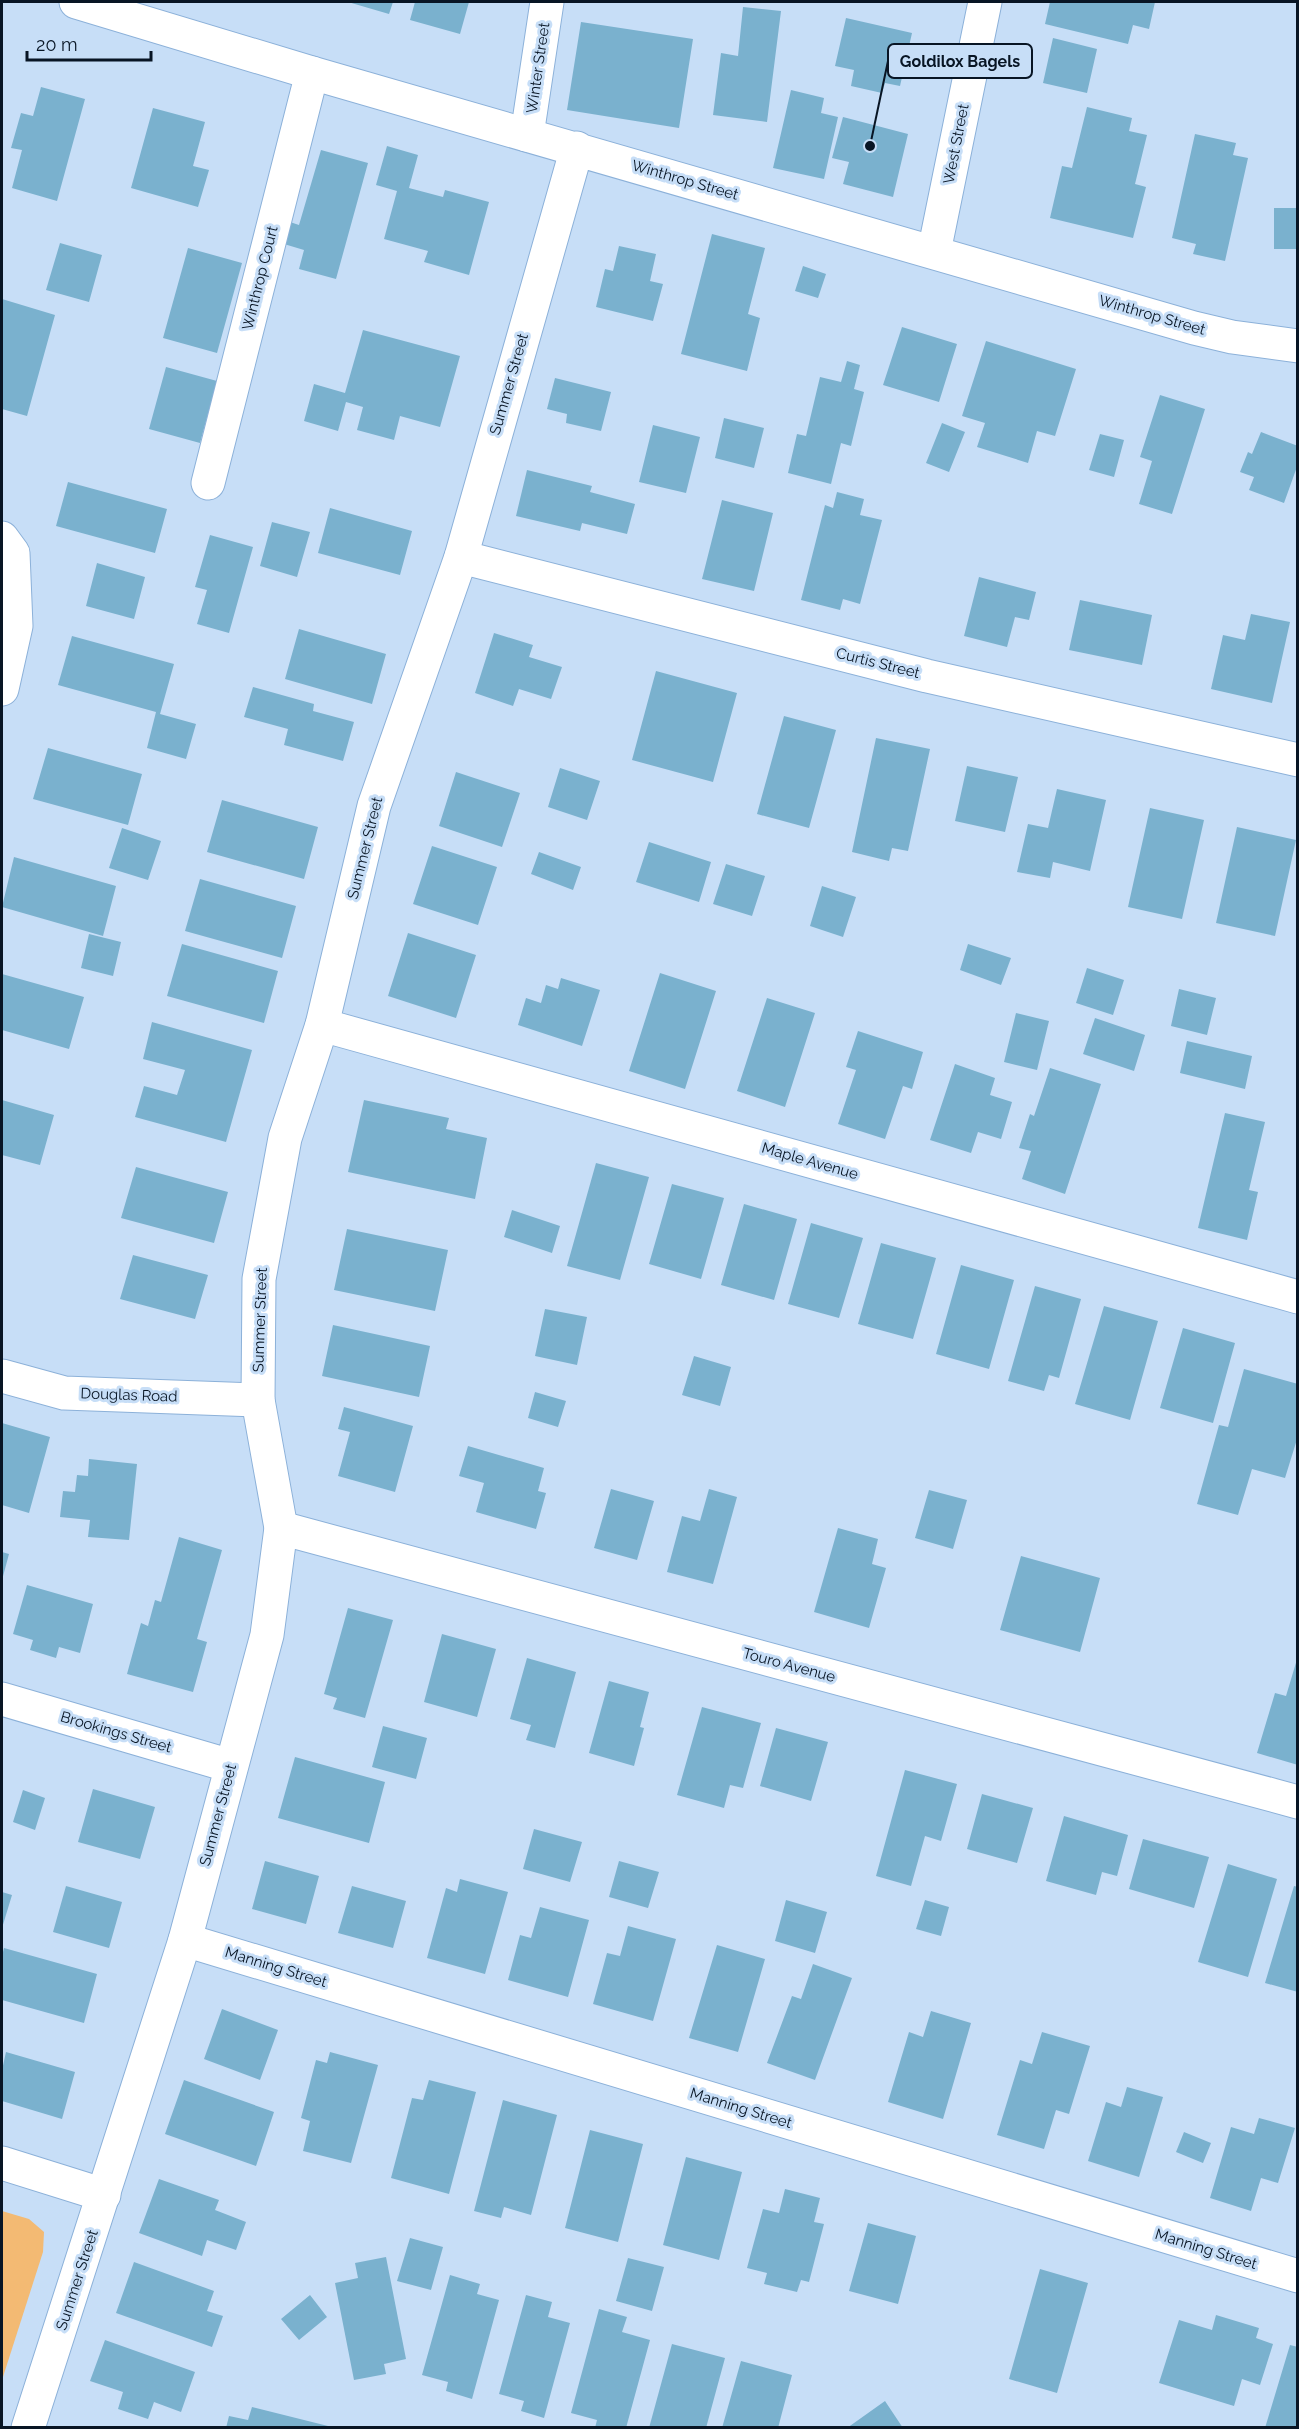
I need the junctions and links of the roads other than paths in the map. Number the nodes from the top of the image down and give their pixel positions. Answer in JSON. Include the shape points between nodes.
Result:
{"nodes":[{"id":1,"x":76,"y":2,"type":"edge"},
{"id":2,"x":547,"y":2,"type":"edge"},
{"id":3,"x":985,"y":2,"type":"edge"},
{"id":4,"x":312,"y":73,"type":"junction"},
{"id":5,"x":527,"y":135,"type":"junction"},
{"id":6,"x":577,"y":148,"type":"junction"},
{"id":7,"x":934,"y":252,"type":"junction"},
{"id":8,"x":1298,"y":346,"type":"edge"},
{"id":9,"x":208,"y":483,"type":"dead end"},
{"id":10,"x":2,"y":538,"type":"edge"},
{"id":11,"x":461,"y":557,"type":"junction"},
{"id":12,"x":2,"y":689,"type":"edge"},
{"id":13,"x":1298,"y":759,"type":"edge"},
{"id":14,"x":322,"y":1025,"type":"junction"},
{"id":15,"x":1298,"y":1297,"type":"edge"},
{"id":16,"x":2,"y":1376,"type":"edge"},
{"id":17,"x":258,"y":1400,"type":"junction"},
{"id":18,"x":281,"y":1528,"type":"junction"},
{"id":19,"x":2,"y":1699,"type":"edge"},
{"id":20,"x":231,"y":1766,"type":"junction"},
{"id":21,"x":1298,"y":1802,"type":"edge"},
{"id":22,"x":185,"y":1940,"type":"junction"},
{"id":23,"x":2,"y":2163,"type":"edge"},
{"id":24,"x":105,"y":2194,"type":"junction"},
{"id":25,"x":1298,"y":2276,"type":"edge"},
{"id":26,"x":28,"y":2427,"type":"edge"}],
"edges":[{"from":1,"to":4,"type":"street","name":"Winthrop Street"},
{"from":2,"to":5,"type":"street","name":"Winter Street"},
{"from":3,"to":7,"type":"street","name":"West Street"},
{"from":4,"to":5,"type":"street","name":"Winthrop Street"},
{"from":4,"to":9,"type":"street","name":"Winthrop Court"},
{"from":5,"to":6,"type":"street","name":"Winthrop Street"},
{"from":6,"to":7,"type":"street","name":"Winthrop Street"},
{"from":6,"to":11,"type":"street","name":"Summer Street"},
{"from":7,"to":8,"type":"street","name":"Winthrop Street","via":[[1194,328]]},
{"from":10,"to":12,"type":"street","via":[[13,553],[16,626]]},
{"from":11,"to":13,"type":"street","name":"Curtis Street","via":[[927,676]]},
{"from":11,"to":14,"type":"street","name":"Summer Street","via":[[374,806]]},
{"from":14,"to":15,"type":"street","name":"Maple Avenue"},
{"from":14,"to":17,"type":"street","name":"Summer Street","via":[[285,1138],[259,1280]]},
{"from":16,"to":17,"type":"street","name":"Douglas Road","via":[[64,1393]]},
{"from":17,"to":18,"type":"street","name":"Summer Street"},
{"from":18,"to":20,"type":"street","name":"Summer Street","via":[[267,1635]]},
{"from":18,"to":21,"type":"street","name":"Touro Avenue"},
{"from":19,"to":20,"type":"street","name":"Brookings Street"},
{"from":20,"to":22,"type":"street","name":"Summer Street"},
{"from":22,"to":24,"type":"street","name":"Summer Street"},
{"from":22,"to":25,"type":"street","name":"Manning Street"},
{"from":23,"to":24,"type":"street"},
{"from":24,"to":26,"type":"street","name":"Summer Street"}]}
